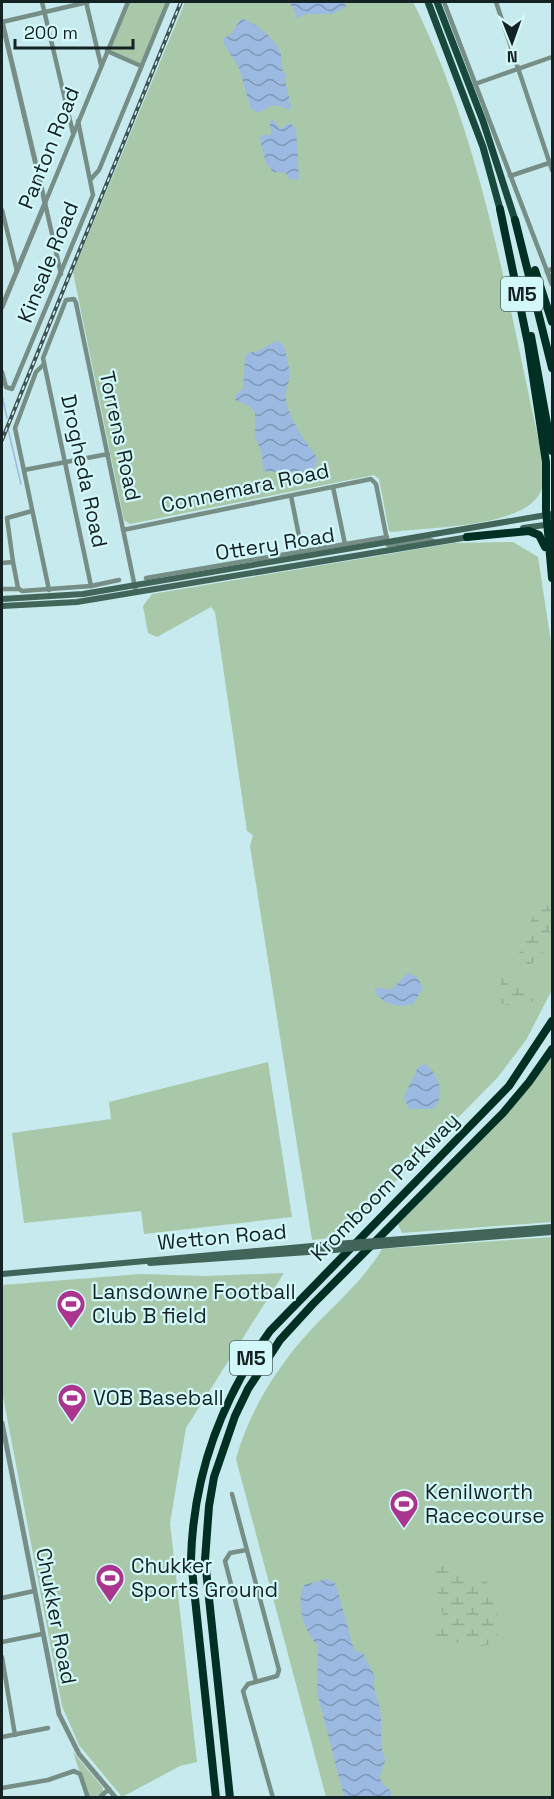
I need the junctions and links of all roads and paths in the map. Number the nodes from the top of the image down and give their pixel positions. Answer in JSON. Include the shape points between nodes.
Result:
{"nodes":[{"id":1,"x":42,"y":2,"type":"edge"},
{"id":2,"x":87,"y":2,"type":"edge"},
{"id":3,"x":128,"y":2,"type":"edge"},
{"id":4,"x":168,"y":2,"type":"edge"},
{"id":5,"x":428,"y":2,"type":"edge"},
{"id":6,"x":436,"y":2,"type":"edge"},
{"id":7,"x":444,"y":2,"type":"edge"},
{"id":8,"x":496,"y":2,"type":"edge"},
{"id":9,"x":45,"y":12,"type":"junction"},
{"id":10,"x":2,"y":22,"type":"edge"},
{"id":11,"x":107,"y":51,"type":"junction"},
{"id":12,"x":552,"y":57,"type":"edge"},
{"id":13,"x":101,"y":65,"type":"junction"},
{"id":14,"x":141,"y":66,"type":"junction"},
{"id":15,"x":519,"y":69,"type":"junction"},
{"id":16,"x":475,"y":84,"type":"junction"},
{"id":17,"x":78,"y":121,"type":"junction"},
{"id":18,"x":73,"y":133,"type":"junction"},
{"id":19,"x":551,"y":163,"type":"edge"},
{"id":20,"x":552,"y":170,"type":"edge"},
{"id":21,"x":510,"y":176,"type":"junction"},
{"id":22,"x":91,"y":179,"type":"junction"},
{"id":23,"x":45,"y":203,"type":"junction"},
{"id":24,"x":500,"y":209,"type":"junction"},
{"id":25,"x":2,"y":210,"type":"edge"},
{"id":26,"x":39,"y":215,"type":"junction"},
{"id":27,"x":48,"y":217,"type":"junction"},
{"id":28,"x":515,"y":220,"type":"junction"},
{"id":29,"x":550,"y":270,"type":"edge"},
{"id":30,"x":16,"y":271,"type":"junction"},
{"id":31,"x":61,"y":274,"type":"junction"},
{"id":32,"x":552,"y":285,"type":"edge"},
{"id":33,"x":2,"y":307,"type":"edge"},
{"id":34,"x":552,"y":322,"type":"edge"},
{"id":35,"x":44,"y":364,"type":"junction"},
{"id":36,"x":552,"y":368,"type":"edge"},
{"id":37,"x":2,"y":372,"type":"edge"},
{"id":38,"x":552,"y":451,"type":"edge"},
{"id":39,"x":108,"y":454,"type":"junction"},
{"id":40,"x":65,"y":462,"type":"junction"},
{"id":41,"x":24,"y":470,"type":"junction"},
{"id":42,"x":333,"y":487,"type":"junction"},
{"id":43,"x":291,"y":496,"type":"junction"},
{"id":44,"x":32,"y":511,"type":"junction"},
{"id":45,"x":550,"y":514,"type":"edge"},
{"id":46,"x":550,"y":524,"type":"edge"},
{"id":47,"x":123,"y":530,"type":"junction"},
{"id":48,"x":467,"y":537,"type":"junction"},
{"id":49,"x":385,"y":539,"type":"junction"},
{"id":50,"x":436,"y":542,"type":"junction"},
{"id":51,"x":345,"y":544,"type":"junction"},
{"id":52,"x":302,"y":551,"type":"junction"},
{"id":53,"x":13,"y":562,"type":"junction"},
{"id":54,"x":2,"y":563,"type":"edge"},
{"id":55,"x":551,"y":568,"type":"junction"},
{"id":56,"x":146,"y":578,"type":"dead end"},
{"id":57,"x":552,"y":578,"type":"edge"},
{"id":58,"x":119,"y":580,"type":"dead end"},
{"id":59,"x":91,"y":586,"type":"junction"},
{"id":60,"x":135,"y":588,"type":"junction"},
{"id":61,"x":2,"y":589,"type":"edge"},
{"id":62,"x":19,"y":589,"type":"junction"},
{"id":63,"x":49,"y":590,"type":"junction"},
{"id":64,"x":2,"y":599,"type":"edge"},
{"id":65,"x":2,"y":606,"type":"edge"},
{"id":66,"x":552,"y":1021,"type":"edge"},
{"id":67,"x":552,"y":1049,"type":"edge"},
{"id":68,"x":552,"y":1227,"type":"edge"},
{"id":69,"x":552,"y":1232,"type":"edge"},
{"id":70,"x":401,"y":1241,"type":"junction"},
{"id":71,"x":2,"y":1274,"type":"edge"},
{"id":72,"x":2,"y":1423,"type":"edge"},
{"id":73,"x":2,"y":1431,"type":"edge"},
{"id":74,"x":232,"y":1494,"type":"dead end"},
{"id":75,"x":246,"y":1550,"type":"junction"},
{"id":76,"x":34,"y":1591,"type":"junction"},
{"id":77,"x":2,"y":1598,"type":"edge"},
{"id":78,"x":42,"y":1634,"type":"junction"},
{"id":79,"x":2,"y":1642,"type":"edge"},
{"id":80,"x":2,"y":1657,"type":"edge"},
{"id":81,"x":256,"y":1681,"type":"junction"},
{"id":82,"x":4,"y":1689,"type":"edge"},
{"id":83,"x":48,"y":1728,"type":"dead end"},
{"id":84,"x":15,"y":1735,"type":"junction"},
{"id":85,"x":2,"y":1737,"type":"edge"},
{"id":86,"x":2,"y":1788,"type":"edge"},
{"id":87,"x":109,"y":1789,"type":"junction"},
{"id":88,"x":88,"y":1797,"type":"edge"},
{"id":89,"x":99,"y":1797,"type":"edge"},
{"id":90,"x":116,"y":1797,"type":"edge"},
{"id":91,"x":215,"y":1797,"type":"edge"},
{"id":92,"x":230,"y":1797,"type":"edge"},
{"id":93,"x":273,"y":1797,"type":"edge"}],
"edges":[{"from":1,"to":9,"type":"street"},
{"from":2,"to":9,"type":"street"},
{"from":2,"to":13,"type":"street"},
{"from":3,"to":11,"type":"street","name":"Panton Road"},
{"from":4,"to":14,"type":"street"},
{"from":5,"to":24,"type":"main road","number":"M5","via":[[478,132]]},
{"from":6,"to":28,"type":"main road","number":"M5","via":[[483,121]]},
{"from":7,"to":16,"type":"street"},
{"from":8,"to":15,"type":"street"},
{"from":9,"to":10,"type":"street"},
{"from":9,"to":18,"type":"street"},
{"from":10,"to":23,"type":"street"},
{"from":11,"to":13,"type":"street","name":"Panton Road"},
{"from":11,"to":14,"type":"street"},
{"from":12,"to":15,"type":"street"},
{"from":13,"to":17,"type":"street","name":"Panton Road"},
{"from":14,"to":22,"type":"street","via":[[99,170]]},
{"from":15,"to":16,"type":"street"},
{"from":15,"to":19,"type":"street"},
{"from":16,"to":21,"type":"street"},
{"from":17,"to":18,"type":"street","name":"Panton Road"},
{"from":17,"to":22,"type":"street"},
{"from":18,"to":23,"type":"street","name":"Panton Road"},
{"from":19,"to":20,"type":"street"},
{"from":19,"to":21,"type":"street"},
{"from":21,"to":29,"type":"street"},
{"from":22,"to":31,"type":"street","name":"Kinsale Road","via":[[93,195]]},
{"from":23,"to":26,"type":"street","name":"Panton Road"},
{"from":23,"to":27,"type":"street"},
{"from":24,"to":38,"type":"highway","number":"M5","via":[[533,345]]},
{"from":24,"to":45,"type":"highway","via":[[540,422]]},
{"from":25,"to":30,"type":"street"},
{"from":26,"to":27,"type":"street"},
{"from":26,"to":30,"type":"street","name":"Panton Road"},
{"from":27,"to":31,"type":"street"},
{"from":28,"to":34,"type":"highway"},
{"from":28,"to":36,"type":"highway","number":"M5"},
{"from":29,"to":32,"type":"street"},
{"from":30,"to":33,"type":"street","name":"Panton Road"},
{"from":31,"to":37,"type":"street","name":"Kinsale Road","via":[[12,389],[6,387]]},
{"from":35,"to":39,"type":"street","name":"Torrens Road","via":[[45,350],[66,300],[74,299]]},
{"from":35,"to":40,"type":"street","name":"Drogheda Road"},
{"from":35,"to":41,"type":"street","via":[[38,367],[15,425]]},
{"from":39,"to":40,"type":"street"},
{"from":39,"to":47,"type":"street","name":"Torrens Road"},
{"from":40,"to":41,"type":"street"},
{"from":40,"to":59,"type":"street","name":"Drogheda Road"},
{"from":41,"to":44,"type":"street"},
{"from":42,"to":43,"type":"street","name":"Connemara Road"},
{"from":42,"to":49,"type":"street","name":"Connemara Road","via":[[373,480]]},
{"from":42,"to":51,"type":"street"},
{"from":43,"to":47,"type":"street","name":"Connemara Road"},
{"from":43,"to":52,"type":"street"},
{"from":44,"to":53,"type":"street","via":[[7,518]]},
{"from":44,"to":63,"type":"street"},
{"from":45,"to":46,"type":"highway"},
{"from":45,"to":49,"type":"main road","name":"Ottery Road"},
{"from":46,"to":48,"type":"main road","name":"Ottery Road"},
{"from":46,"to":55,"type":"highway"},
{"from":47,"to":60,"type":"street","name":"Torrens Road"},
{"from":48,"to":50,"type":"main road","name":"Ottery Road"},
{"from":48,"to":55,"type":"highway","via":[[535,532],[543,540]]},
{"from":49,"to":50,"type":"street","via":[[390,546]]},
{"from":49,"to":51,"type":"street"},
{"from":49,"to":60,"type":"main road","name":"Ottery Road"},
{"from":50,"to":60,"type":"main road","name":"Ottery Road"},
{"from":51,"to":52,"type":"street"},
{"from":52,"to":56,"type":"street"},
{"from":53,"to":54,"type":"street"},
{"from":53,"to":62,"type":"street"},
{"from":55,"to":57,"type":"highway"},
{"from":58,"to":59,"type":"street"},
{"from":59,"to":63,"type":"street"},
{"from":60,"to":64,"type":"main road","name":"Ottery Road"},
{"from":60,"to":65,"type":"main road","name":"Ottery Road","via":[[68,603]]},
{"from":61,"to":62,"type":"street"},
{"from":62,"to":63,"type":"street"},
{"from":66,"to":91,"type":"highway","name":"Kromboom Parkway","number":"M5","via":[[509,1086],[270,1331],[224,1408],[201,1472],[191,1545],[192,1588]]},
{"from":67,"to":92,"type":"highway","name":"Kromboom Parkway","number":"M5","via":[[503,1113],[280,1340],[234,1416],[214,1477],[205,1560]]},
{"from":68,"to":70,"type":"main road","name":"Wetton Road"},
{"from":69,"to":70,"type":"main road","name":"Wetton Road"},
{"from":70,"to":71,"type":"main road","name":"Wetton Road","bridge":true},
{"from":72,"to":73,"type":"street","name":"Chukker Road"},
{"from":73,"to":76,"type":"street","name":"Chukker Road"},
{"from":74,"to":75,"type":"street"},
{"from":75,"to":81,"type":"street","via":[[230,1553],[225,1561]]},
{"from":75,"to":81,"type":"street","via":[[279,1670],[276,1676]]},
{"from":76,"to":77,"type":"street"},
{"from":76,"to":78,"type":"street","name":"Chukker Road"},
{"from":78,"to":79,"type":"street"},
{"from":78,"to":87,"type":"street","name":"Chukker Road","via":[[63,1725],[79,1754]]},
{"from":80,"to":82,"type":"street"},
{"from":81,"to":93,"type":"street","via":[[247,1684],[244,1694]]},
{"from":82,"to":84,"type":"street"},
{"from":83,"to":84,"type":"street"},
{"from":84,"to":85,"type":"street"},
{"from":86,"to":88,"type":"street","via":[[76,1771]]},
{"from":87,"to":89,"type":"street"},
{"from":87,"to":90,"type":"street","name":"Chukker Road"}]}
